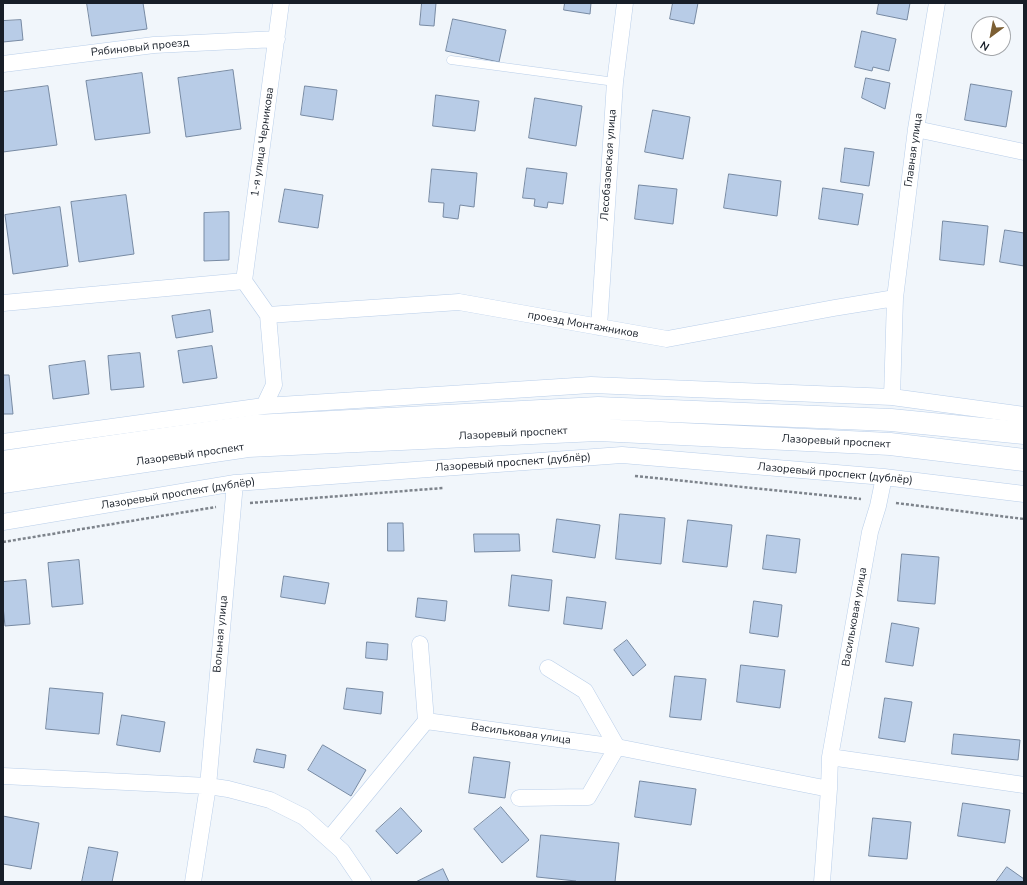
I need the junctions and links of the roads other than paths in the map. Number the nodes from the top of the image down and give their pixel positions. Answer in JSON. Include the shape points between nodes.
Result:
{"nodes":[{"id":1,"x":281,"y":3,"type":"edge"},
{"id":2,"x":625,"y":3,"type":"edge"},
{"id":3,"x":937,"y":3,"type":"edge"},
{"id":4,"x":277,"y":39,"type":"junction"},
{"id":5,"x":451,"y":60,"type":"dead end"},
{"id":6,"x":3,"y":64,"type":"edge"},
{"id":7,"x":615,"y":82,"type":"junction"},
{"id":8,"x":916,"y":129,"type":"junction"},
{"id":9,"x":1024,"y":152,"type":"edge"},
{"id":10,"x":244,"y":281,"type":"junction"},
{"id":11,"x":895,"y":298,"type":"junction"},
{"id":12,"x":3,"y":303,"type":"edge"},
{"id":13,"x":268,"y":314,"type":"junction"},
{"id":14,"x":599,"y":327,"type":"junction"},
{"id":15,"x":892,"y":397,"type":"junction"},
{"id":16,"x":264,"y":406,"type":"junction"},
{"id":17,"x":1024,"y":415,"type":"edge"},
{"id":18,"x":1024,"y":433,"type":"edge"},
{"id":19,"x":3,"y":442,"type":"edge"},
{"id":20,"x":1024,"y":460,"type":"edge"},
{"id":21,"x":3,"y":462,"type":"edge"},
{"id":22,"x":884,"y":477,"type":"junction"},
{"id":23,"x":3,"y":482,"type":"edge"},
{"id":24,"x":235,"y":483,"type":"junction"},
{"id":25,"x":1024,"y":494,"type":"edge"},
{"id":26,"x":3,"y":522,"type":"edge"},
{"id":27,"x":420,"y":644,"type":"dead end"},
{"id":28,"x":548,"y":668,"type":"dead end"},
{"id":29,"x":426,"y":721,"type":"junction"},
{"id":30,"x":617,"y":748,"type":"junction"},
{"id":31,"x":830,"y":757,"type":"junction"},
{"id":32,"x":3,"y":776,"type":"edge"},
{"id":33,"x":208,"y":786,"type":"junction"},
{"id":34,"x":1024,"y":786,"type":"edge"},
{"id":35,"x":829,"y":789,"type":"junction"},
{"id":36,"x":519,"y":798,"type":"dead end"},
{"id":37,"x":329,"y":840,"type":"junction"},
{"id":38,"x":193,"y":882,"type":"edge"},
{"id":39,"x":363,"y":882,"type":"edge"},
{"id":40,"x":822,"y":882,"type":"edge"}],
"edges":[{"from":1,"to":4,"type":"street","name":"1-я улица Черникова"},
{"from":2,"to":7,"type":"street","name":"Лесобазовская улица"},
{"from":3,"to":8,"type":"street","name":"Главная улица"},
{"from":4,"to":6,"type":"street","name":"Рябиновый проезд","via":[[154,45]]},
{"from":4,"to":10,"type":"street","name":"1-я улица Черникова"},
{"from":5,"to":7,"type":"lane"},
{"from":7,"to":14,"type":"street","name":"Лесобазовская улица"},
{"from":8,"to":9,"type":"street"},
{"from":8,"to":11,"type":"street","name":"Главная улица"},
{"from":10,"to":12,"type":"street"},
{"from":10,"to":13,"type":"street"},
{"from":11,"to":14,"type":"street","name":"проезд Монтажников","via":[[667,340]]},
{"from":11,"to":15,"type":"street"},
{"from":13,"to":14,"type":"street","name":"проезд Монтажников","via":[[459,302]]},
{"from":13,"to":16,"type":"street","via":[[274,384]]},
{"from":15,"to":16,"type":"street","via":[[592,385]]},
{"from":15,"to":17,"type":"street"},
{"from":16,"to":19,"type":"street"},
{"from":18,"to":21,"type":"street","name":"Лазоревый проспект","via":[[891,420],[598,408],[255,426]]},
{"from":20,"to":23,"type":"street","name":"Лазоревый проспект","via":[[890,444],[598,430],[248,446]]},
{"from":22,"to":24,"type":"street","name":"Лазоревый проспект (дублёр)","via":[[622,455]]},
{"from":22,"to":25,"type":"street","name":"Лазоревый проспект (дублёр)"},
{"from":22,"to":31,"type":"street","name":"Васильковая улица","via":[[870,532]]},
{"from":24,"to":26,"type":"street","name":"Лазоревый проспект (дублёр)"},
{"from":24,"to":33,"type":"street","name":"Вольная улица"},
{"from":27,"to":29,"type":"street"},
{"from":28,"to":30,"type":"street","via":[[585,691]]},
{"from":29,"to":30,"type":"street","name":"Васильковая улица"},
{"from":29,"to":37,"type":"street"},
{"from":30,"to":35,"type":"street","name":"Васильковая улица"},
{"from":30,"to":36,"type":"street","via":[[588,797]]},
{"from":31,"to":34,"type":"street"},
{"from":31,"to":35,"type":"street","name":"Васильковая улица"},
{"from":32,"to":33,"type":"street"},
{"from":33,"to":37,"type":"street","via":[[270,800],[304,818]]},
{"from":33,"to":38,"type":"street","name":"Вольная улица"},
{"from":35,"to":40,"type":"street","name":"Васильковая улица"},
{"from":37,"to":39,"type":"street","via":[[342,851]]}]}
